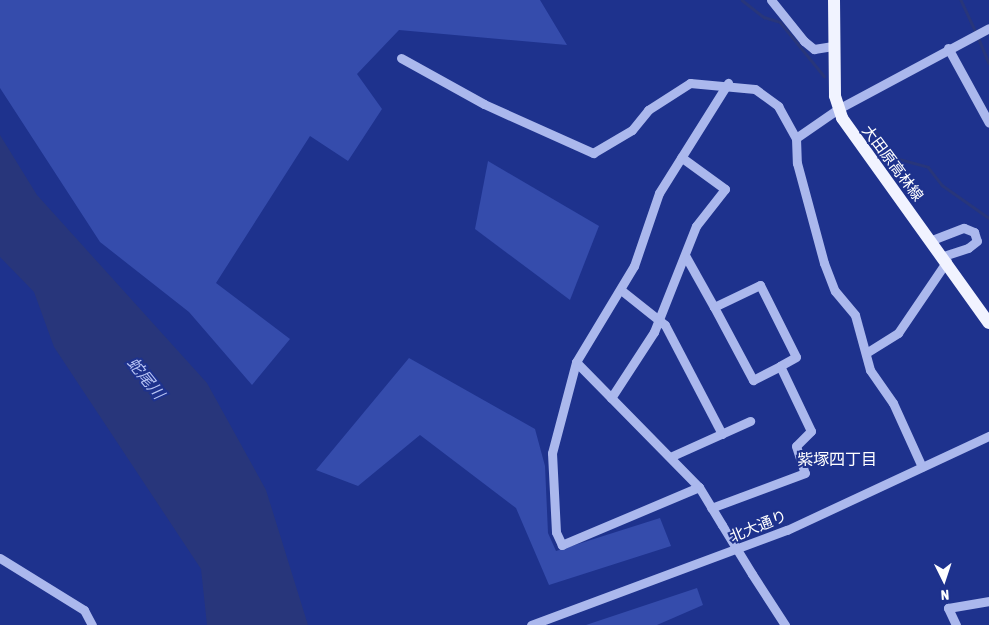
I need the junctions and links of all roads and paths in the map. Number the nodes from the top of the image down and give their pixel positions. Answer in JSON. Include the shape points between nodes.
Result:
{"nodes":[{"id":1,"x":772,"y":0,"type":"edge"},
{"id":2,"x":834,"y":0,"type":"edge"},
{"id":3,"x":989,"y":28,"type":"edge"},
{"id":4,"x":833,"y":46,"type":"junction"},
{"id":5,"x":948,"y":48,"type":"junction"},
{"id":6,"x":401,"y":58,"type":"dead end"},
{"id":7,"x":728,"y":83,"type":"junction"},
{"id":8,"x":838,"y":109,"type":"junction"},
{"id":9,"x":989,"y":123,"type":"edge"},
{"id":10,"x":796,"y":138,"type":"junction"},
{"id":11,"x":682,"y":158,"type":"junction"},
{"id":12,"x":932,"y":240,"type":"junction"},
{"id":13,"x":686,"y":257,"type":"junction"},
{"id":14,"x":945,"y":258,"type":"junction"},
{"id":15,"x":621,"y":290,"type":"junction"},
{"id":16,"x":714,"y":307,"type":"junction"},
{"id":17,"x":660,"y":320,"type":"junction"},
{"id":18,"x":989,"y":324,"type":"edge"},
{"id":19,"x":866,"y":353,"type":"junction"},
{"id":20,"x":576,"y":362,"type":"junction"},
{"id":21,"x":780,"y":366,"type":"junction"},
{"id":22,"x":611,"y":398,"type":"junction"},
{"id":23,"x":750,"y":421,"type":"dead end"},
{"id":24,"x":722,"y":434,"type":"junction"},
{"id":25,"x":989,"y":436,"type":"edge"},
{"id":26,"x":670,"y":457,"type":"junction"},
{"id":27,"x":922,"y":467,"type":"junction"},
{"id":28,"x":699,"y":487,"type":"junction"},
{"id":29,"x":711,"y":508,"type":"junction"},
{"id":30,"x":0,"y":558,"type":"edge"},
{"id":31,"x":989,"y":601,"type":"edge"},
{"id":32,"x":92,"y":625,"type":"edge"},
{"id":33,"x":530,"y":625,"type":"edge"},
{"id":34,"x":785,"y":625,"type":"edge"},
{"id":35,"x":956,"y":625,"type":"edge"}],
"edges":[{"from":1,"to":4,"type":"street","via":[[804,41],[814,48]]},
{"from":2,"to":4,"type":"main road","name":"大田原高林線"},
{"from":3,"to":5,"type":"street"},
{"from":4,"to":8,"type":"main road","name":"大田原高林線"},
{"from":5,"to":8,"type":"street"},
{"from":5,"to":9,"type":"street"},
{"from":6,"to":7,"type":"street","via":[[586,154],[632,130],[648,110],[673,91],[690,83]]},
{"from":7,"to":10,"type":"street","via":[[755,89],[778,106]]},
{"from":7,"to":11,"type":"street"},
{"from":8,"to":10,"type":"street"},
{"from":8,"to":12,"type":"main road","name":"大田原高林線","via":[[860,150]]},
{"from":10,"to":19,"type":"street","via":[[796,163],[824,263],[835,291],[855,315]]},
{"from":11,"to":13,"type":"street","via":[[725,189],[696,226]]},
{"from":11,"to":15,"type":"street","via":[[656,200],[647,236]]},
{"from":12,"to":14,"type":"main road","name":"大田原高林線"},
{"from":12,"to":14,"type":"street","via":[[964,228],[974,232],[977,241]]},
{"from":13,"to":16,"type":"street"},
{"from":13,"to":17,"type":"street"},
{"from":14,"to":18,"type":"main road","name":"大田原高林線"},
{"from":14,"to":19,"type":"street","via":[[898,333]]},
{"from":15,"to":17,"type":"street"},
{"from":15,"to":20,"type":"street"},
{"from":16,"to":21,"type":"street","via":[[753,380]]},
{"from":16,"to":21,"type":"street","via":[[760,284],[796,357]]},
{"from":17,"to":22,"type":"street"},
{"from":17,"to":24,"type":"street"},
{"from":19,"to":27,"type":"street","via":[[870,370],[893,403]]},
{"from":20,"to":22,"type":"street"},
{"from":20,"to":28,"type":"street","via":[[552,453],[556,532],[562,545]]},
{"from":21,"to":29,"type":"street","via":[[811,431],[796,446],[805,473]]},
{"from":22,"to":26,"type":"street"},
{"from":23,"to":24,"type":"street"},
{"from":24,"to":26,"type":"street"},
{"from":25,"to":27,"type":"street","name":"北大通り"},
{"from":26,"to":28,"type":"street"},
{"from":27,"to":33,"type":"street","name":"北大通り","via":[[787,530]]},
{"from":28,"to":29,"type":"street"},
{"from":29,"to":34,"type":"street","bridge":true},
{"from":30,"to":32,"type":"street","via":[[84,610]]},
{"from":31,"to":35,"type":"street","via":[[948,608]]}]}
